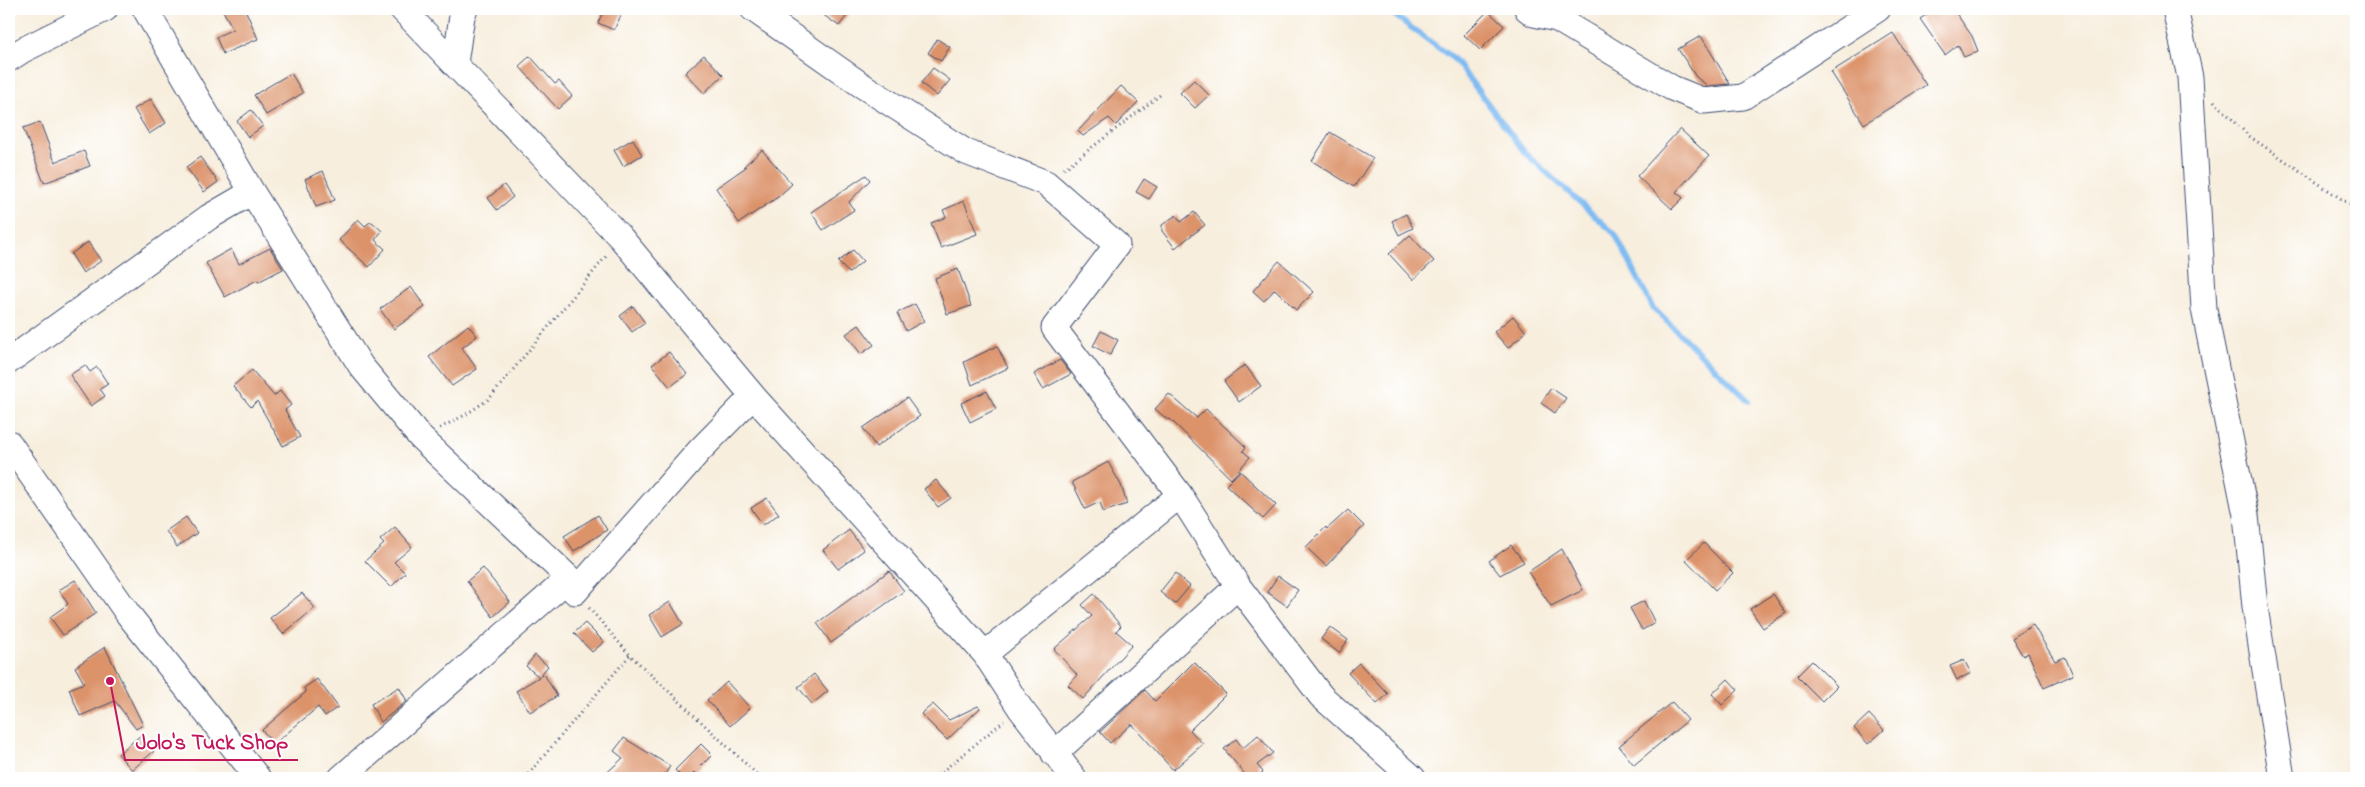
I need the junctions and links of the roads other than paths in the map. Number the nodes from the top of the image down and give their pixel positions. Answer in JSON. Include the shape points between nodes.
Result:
{"nodes":[{"id":1,"x":105,"y":9,"type":"edge"},
{"id":2,"x":145,"y":9,"type":"edge"},
{"id":3,"x":402,"y":9,"type":"edge"},
{"id":4,"x":465,"y":9,"type":"edge"},
{"id":5,"x":753,"y":9,"type":"edge"},
{"id":6,"x":1527,"y":9,"type":"edge"},
{"id":7,"x":1878,"y":9,"type":"edge"},
{"id":8,"x":2175,"y":9,"type":"edge"},
{"id":9,"x":1563,"y":14,"type":"edge"},
{"id":10,"x":9,"y":59,"type":"edge"},
{"id":11,"x":455,"y":63,"type":"junction"},
{"id":12,"x":252,"y":192,"type":"junction"},
{"id":13,"x":9,"y":361,"type":"edge"},
{"id":14,"x":754,"y":396,"type":"junction"},
{"id":15,"x":9,"y":443,"type":"edge"},
{"id":16,"x":1180,"y":495,"type":"junction"},
{"id":17,"x":572,"y":585,"type":"junction"},
{"id":18,"x":1238,"y":586,"type":"junction"},
{"id":19,"x":985,"y":654,"type":"junction"},
{"id":20,"x":1054,"y":754,"type":"junction"},
{"id":21,"x":258,"y":778,"type":"edge"},
{"id":22,"x":341,"y":778,"type":"edge"},
{"id":23,"x":1074,"y":778,"type":"edge"},
{"id":24,"x":1413,"y":778,"type":"edge"},
{"id":25,"x":2282,"y":778,"type":"edge"}],
"edges":[{"from":1,"to":10,"type":"street"},
{"from":2,"to":12,"type":"street"},
{"from":3,"to":11,"type":"street"},
{"from":4,"to":11,"type":"street"},
{"from":5,"to":16,"type":"street","via":[[860,84],[966,152],[1046,183],[1117,245],[1054,328]]},
{"from":6,"to":9,"type":"street","via":[[1534,14]]},
{"from":7,"to":9,"type":"street","via":[[1742,97],[1704,101],[1672,88]]},
{"from":8,"to":25,"type":"street","via":[[2190,77],[2204,308],[2246,515],[2255,607]]},
{"from":11,"to":14,"type":"street","via":[[621,238]]},
{"from":12,"to":13,"type":"street","via":[[209,217]]},
{"from":12,"to":17,"type":"street","via":[[360,366],[421,438]]},
{"from":14,"to":17,"type":"street"},
{"from":14,"to":19,"type":"street"},
{"from":15,"to":21,"type":"street","via":[[128,614]]},
{"from":16,"to":18,"type":"street"},
{"from":16,"to":19,"type":"street"},
{"from":17,"to":22,"type":"street"},
{"from":18,"to":20,"type":"street"},
{"from":18,"to":24,"type":"street","via":[[1321,696]]},
{"from":19,"to":20,"type":"street"},
{"from":20,"to":23,"type":"street"}]}
